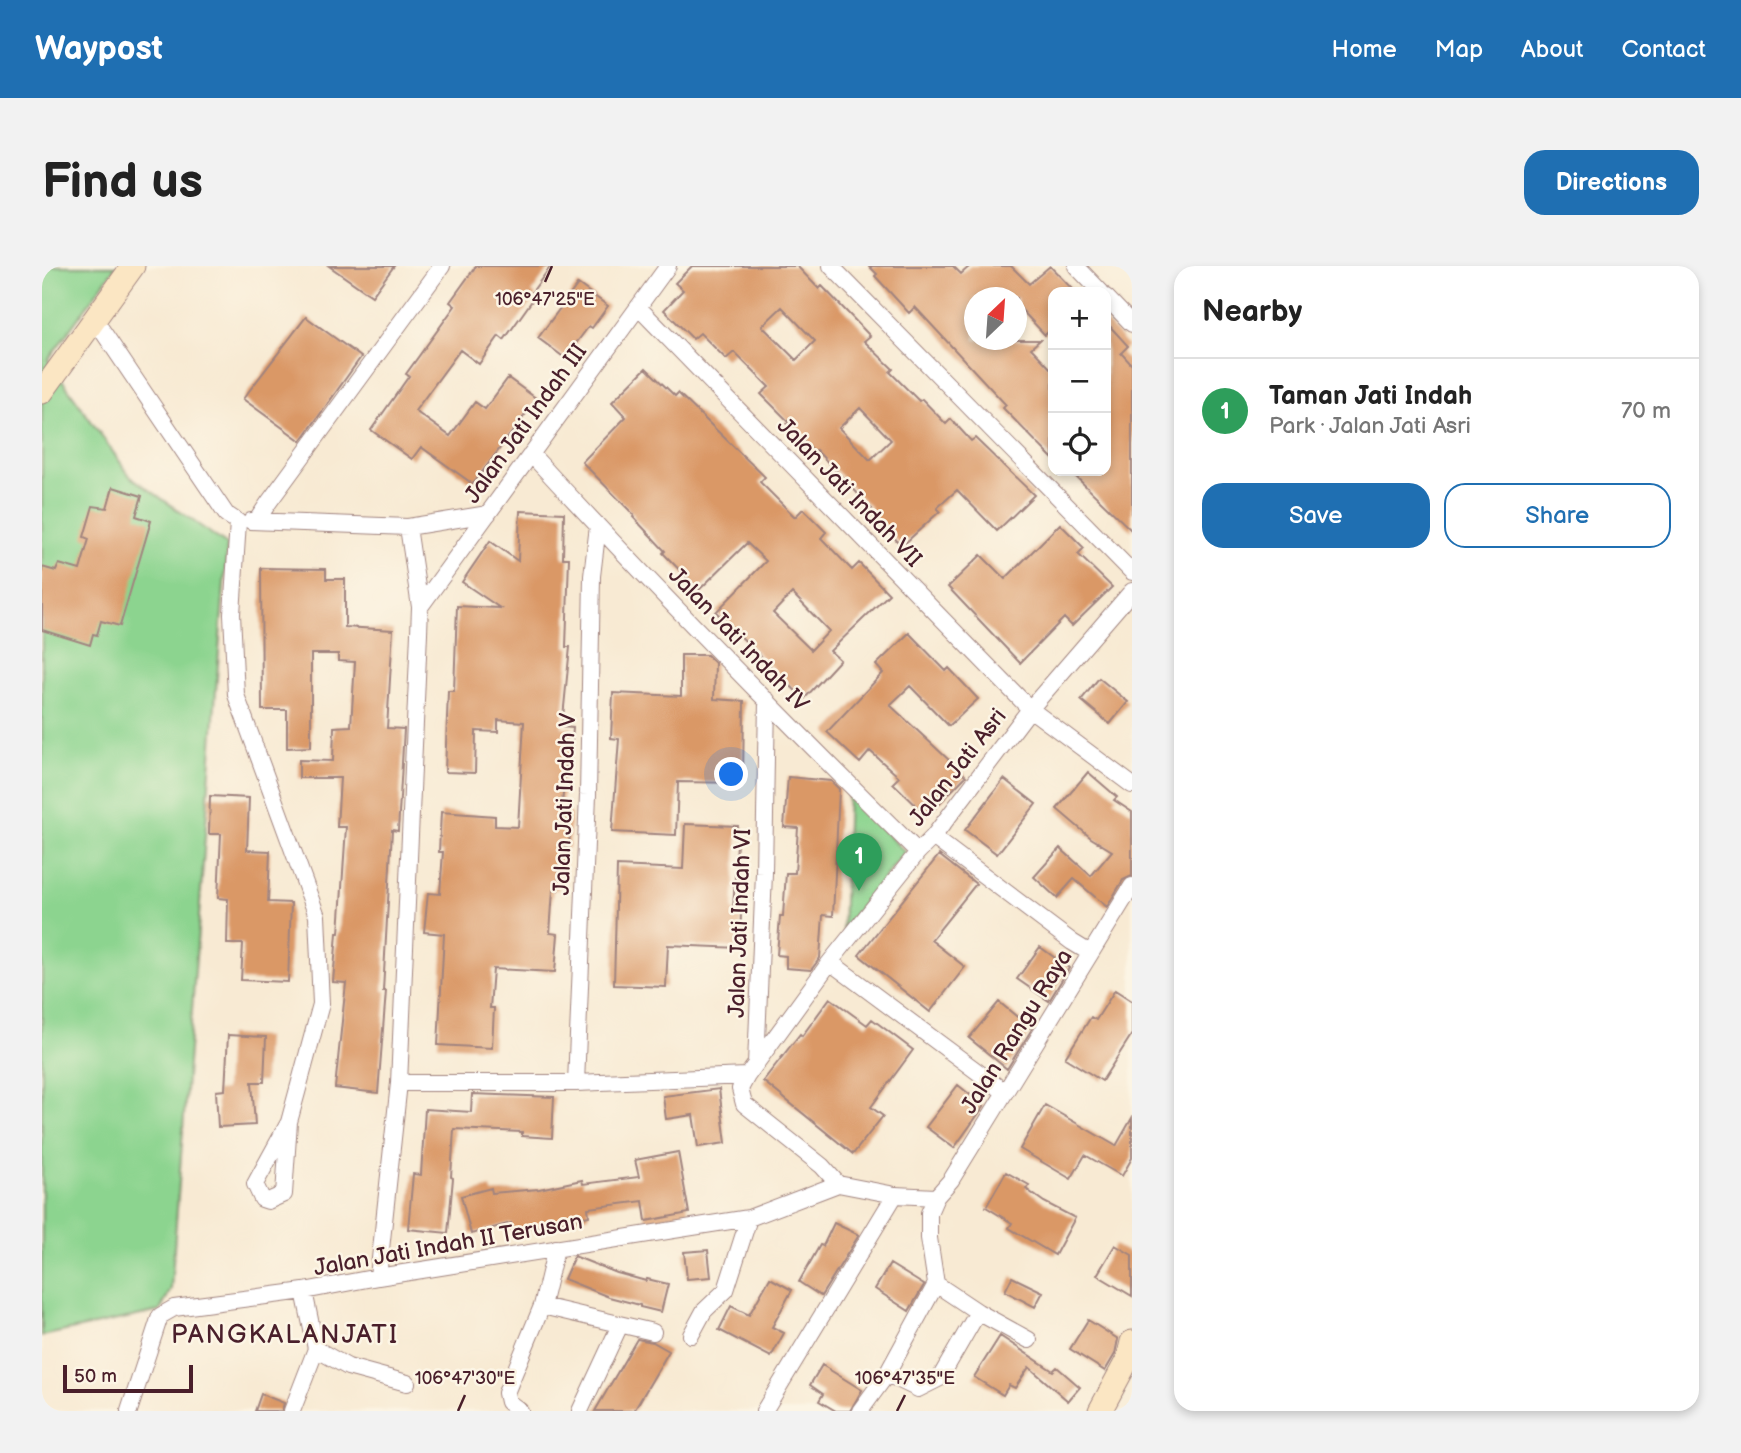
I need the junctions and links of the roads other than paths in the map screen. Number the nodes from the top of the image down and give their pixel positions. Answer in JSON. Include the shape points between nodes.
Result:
{"nodes":[{"id":1,"x":133,"y":266,"type":"edge"},
{"id":2,"x":442,"y":266,"type":"edge"},
{"id":3,"x":668,"y":266,"type":"edge"},
{"id":4,"x":831,"y":266,"type":"edge"},
{"id":5,"x":1076,"y":266,"type":"edge"},
{"id":6,"x":1096,"y":287,"type":"edge"},
{"id":7,"x":1111,"y":302,"type":"edge"},
{"id":8,"x":638,"y":307,"type":"junction"},
{"id":9,"x":95,"y":320,"type":"junction"},
{"id":10,"x":1132,"y":324,"type":"edge"},
{"id":11,"x":42,"y":392,"type":"edge"},
{"id":12,"x":531,"y":454,"type":"junction"},
{"id":13,"x":488,"y":514,"type":"junction"},
{"id":14,"x":257,"y":520,"type":"junction"},
{"id":15,"x":238,"y":522,"type":"junction"},
{"id":16,"x":597,"y":526,"type":"junction"},
{"id":17,"x":408,"y":527,"type":"junction"},
{"id":18,"x":1132,"y":572,"type":"edge"},
{"id":19,"x":1132,"y":591,"type":"edge"},
{"id":20,"x":420,"y":607,"type":"junction"},
{"id":21,"x":767,"y":700,"type":"junction"},
{"id":22,"x":1030,"y":709,"type":"junction"},
{"id":23,"x":1132,"y":785,"type":"edge"},
{"id":24,"x":933,"y":838,"type":"junction"},
{"id":25,"x":918,"y":852,"type":"junction"},
{"id":26,"x":1132,"y":886,"type":"edge"},
{"id":27,"x":1090,"y":953,"type":"junction"},
{"id":28,"x":830,"y":962,"type":"junction"},
{"id":29,"x":751,"y":1070,"type":"junction"},
{"id":30,"x":399,"y":1083,"type":"junction"},
{"id":31,"x":576,"y":1083,"type":"junction"},
{"id":32,"x":1005,"y":1091,"type":"junction"},
{"id":33,"x":289,"y":1122,"type":"dead end"},
{"id":34,"x":838,"y":1184,"type":"junction"},
{"id":35,"x":895,"y":1195,"type":"junction"},
{"id":36,"x":936,"y":1197,"type":"junction"},
{"id":37,"x":749,"y":1218,"type":"junction"},
{"id":38,"x":556,"y":1248,"type":"junction"},
{"id":39,"x":378,"y":1277,"type":"junction"},
{"id":40,"x":936,"y":1284,"type":"junction"},
{"id":41,"x":304,"y":1291,"type":"junction"},
{"id":42,"x":542,"y":1306,"type":"junction"},
{"id":43,"x":978,"y":1311,"type":"junction"},
{"id":44,"x":620,"y":1325,"type":"junction"},
{"id":45,"x":653,"y":1332,"type":"dead end"},
{"id":46,"x":691,"y":1335,"type":"dead end"},
{"id":47,"x":1029,"y":1340,"type":"dead end"},
{"id":48,"x":1132,"y":1342,"type":"edge"},
{"id":49,"x":316,"y":1349,"type":"junction"},
{"id":50,"x":887,"y":1374,"type":"junction"},
{"id":51,"x":407,"y":1383,"type":"dead end"},
{"id":52,"x":129,"y":1411,"type":"edge"},
{"id":53,"x":292,"y":1411,"type":"edge"},
{"id":54,"x":520,"y":1411,"type":"edge"},
{"id":55,"x":580,"y":1411,"type":"edge"},
{"id":56,"x":764,"y":1411,"type":"edge"},
{"id":57,"x":860,"y":1411,"type":"edge"},
{"id":58,"x":1100,"y":1411,"type":"edge"}],
"edges":[{"from":1,"to":9,"type":"main road"},
{"from":2,"to":14,"type":"street"},
{"from":3,"to":8,"type":"street","name":"Jalan Jati Indah III"},
{"from":4,"to":18,"type":"street"},
{"from":5,"to":6,"type":"street"},
{"from":7,"to":10,"type":"street"},
{"from":8,"to":12,"type":"street","name":"Jalan Jati Indah III"},
{"from":8,"to":22,"type":"street","name":"Jalan Jati Indah VII"},
{"from":9,"to":11,"type":"main road"},
{"from":9,"to":15,"type":"street","via":[[226,514]]},
{"from":12,"to":13,"type":"street","name":"Jalan Jati Indah III"},
{"from":12,"to":16,"type":"street","name":"Jalan Jati Indah IV"},
{"from":13,"to":17,"type":"street"},
{"from":13,"to":20,"type":"street","name":"Jalan Jati Indah III"},
{"from":14,"to":15,"type":"street"},
{"from":14,"to":17,"type":"street"},
{"from":15,"to":33,"type":"street","via":[[232,614],[236,695],[317,916],[321,1004]]},
{"from":16,"to":21,"type":"street","name":"Jalan Jati Indah IV"},
{"from":16,"to":31,"type":"street","name":"Jalan Jati Indah V"},
{"from":17,"to":20,"type":"street"},
{"from":19,"to":22,"type":"street","name":"Jalan Jati Asri"},
{"from":20,"to":30,"type":"street"},
{"from":21,"to":25,"type":"street","name":"Jalan Jati Indah IV"},
{"from":21,"to":29,"type":"street","name":"Jalan Jati Indah VI","via":[[764,873]]},
{"from":22,"to":23,"type":"street","name":"Jalan Jati Indah VII"},
{"from":22,"to":24,"type":"street","name":"Jalan Jati Asri"},
{"from":24,"to":25,"type":"street","name":"Jalan Jati Asri"},
{"from":24,"to":27,"type":"street"},
{"from":25,"to":28,"type":"street","name":"Jalan Jati Asri"},
{"from":26,"to":27,"type":"street","name":"Jalan Rangu Raya"},
{"from":27,"to":32,"type":"street","name":"Jalan Rangu Raya"},
{"from":28,"to":29,"type":"street","name":"Jalan Jati Asri"},
{"from":28,"to":32,"type":"street"},
{"from":29,"to":31,"type":"street"},
{"from":29,"to":34,"type":"street","name":"Jalan Jati Indah VI","via":[[740,1089],[744,1104]]},
{"from":30,"to":31,"type":"street"},
{"from":30,"to":39,"type":"street"},
{"from":32,"to":36,"type":"street","name":"Jalan Rangu Raya"},
{"from":34,"to":35,"type":"street"},
{"from":34,"to":37,"type":"street","name":"Jalan Jati Indah II Terusan"},
{"from":35,"to":36,"type":"street"},
{"from":35,"to":56,"type":"street"},
{"from":36,"to":40,"type":"street","via":[[929,1213]]},
{"from":37,"to":38,"type":"street","name":"Jalan Jati Indah II Terusan"},
{"from":37,"to":46,"type":"street","via":[[726,1290],[704,1311]]},
{"from":38,"to":39,"type":"street","name":"Jalan Jati Indah II Terusan"},
{"from":38,"to":42,"type":"street"},
{"from":39,"to":41,"type":"street","name":"Jalan Jati Indah II Terusan"},
{"from":40,"to":43,"type":"street"},
{"from":40,"to":50,"type":"street"},
{"from":41,"to":49,"type":"street"},
{"from":41,"to":52,"type":"street","name":"Jalan Jati Indah II Terusan","via":[[174,1308],[160,1316]]},
{"from":42,"to":44,"type":"street"},
{"from":42,"to":54,"type":"street","via":[[506,1393],[508,1402]]},
{"from":43,"to":47,"type":"street"},
{"from":43,"to":50,"type":"street","via":[[940,1378],[918,1389]]},
{"from":44,"to":45,"type":"street"},
{"from":44,"to":55,"type":"street"},
{"from":48,"to":58,"type":"main road","via":[[1128,1359]]},
{"from":49,"to":51,"type":"street","via":[[348,1367]]},
{"from":49,"to":53,"type":"street"},
{"from":50,"to":57,"type":"street"}]}
